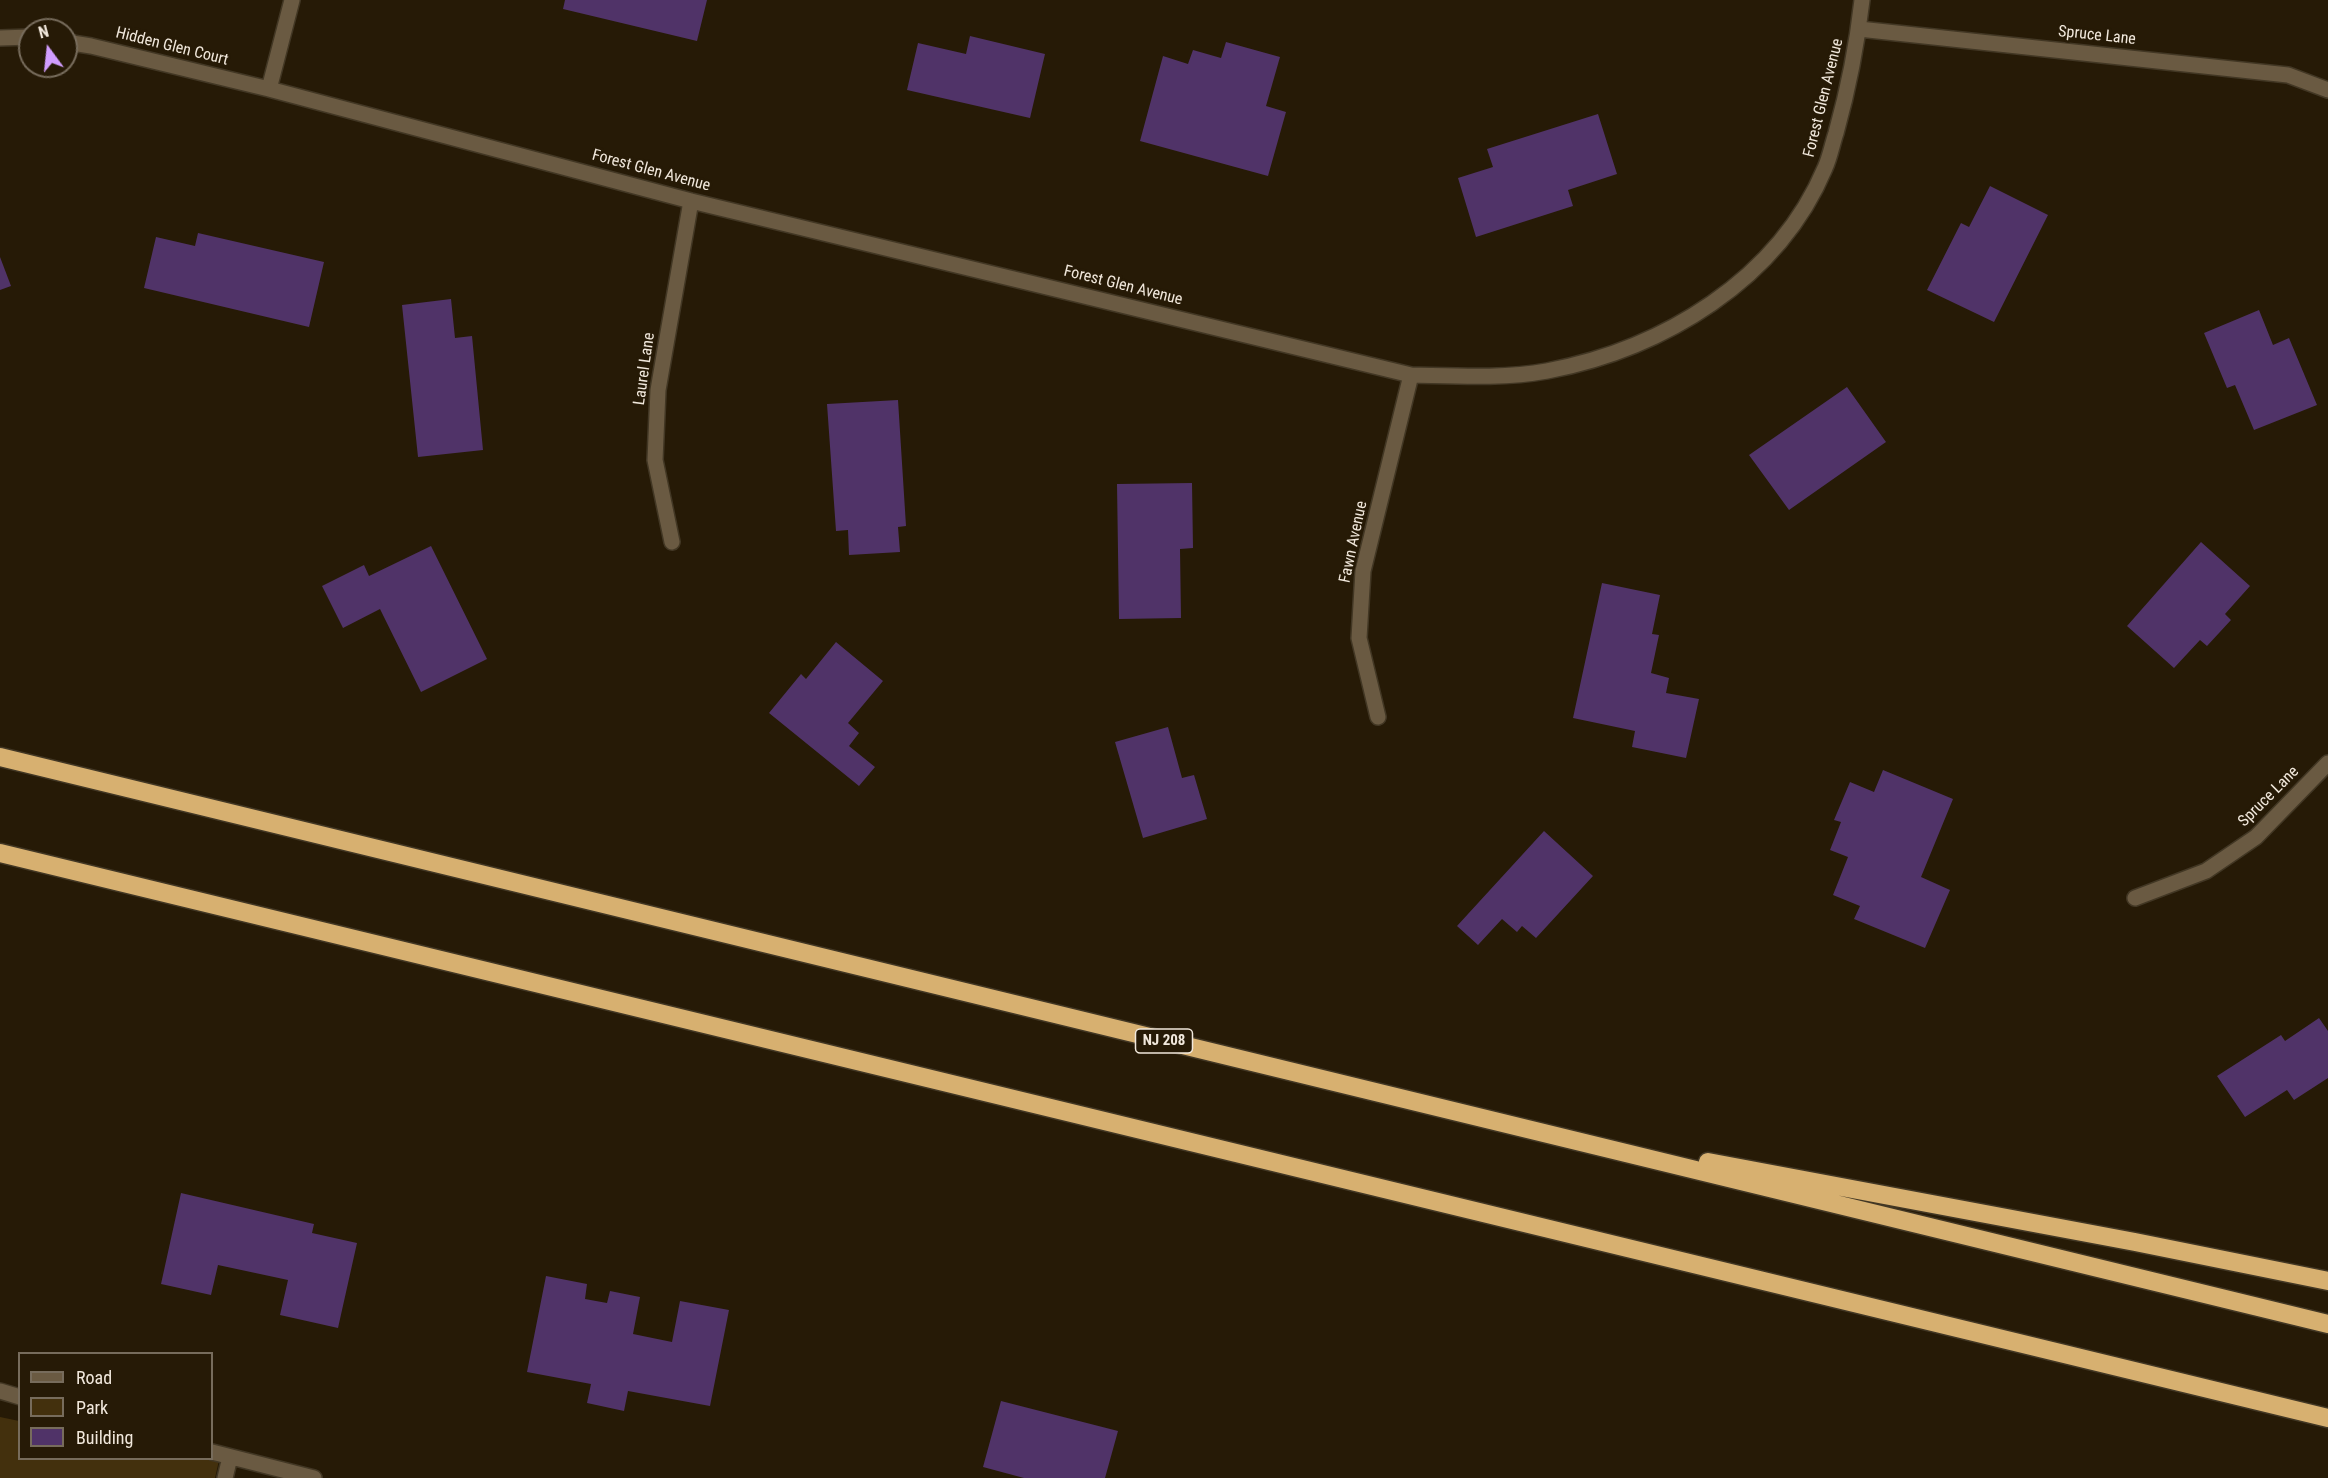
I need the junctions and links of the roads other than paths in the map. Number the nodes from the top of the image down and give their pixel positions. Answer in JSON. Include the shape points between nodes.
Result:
{"nodes":[{"id":1,"x":291,"y":0,"type":"edge"},
{"id":2,"x":1862,"y":0,"type":"edge"},
{"id":3,"x":1859,"y":29,"type":"junction"},
{"id":4,"x":0,"y":38,"type":"edge"},
{"id":5,"x":18,"y":38,"type":"edge"},
{"id":6,"x":78,"y":44,"type":"edge"},
{"id":7,"x":269,"y":89,"type":"junction"},
{"id":8,"x":2328,"y":90,"type":"edge"},
{"id":9,"x":691,"y":201,"type":"junction"},
{"id":10,"x":1411,"y":375,"type":"junction"},
{"id":11,"x":672,"y":542,"type":"dead end"},
{"id":12,"x":1378,"y":717,"type":"dead end"},
{"id":13,"x":0,"y":757,"type":"edge"},
{"id":14,"x":2328,"y":763,"type":"edge"},
{"id":15,"x":0,"y":853,"type":"edge"},
{"id":16,"x":2135,"y":898,"type":"dead end"},
{"id":17,"x":1466,"y":1115,"type":"junction"},
{"id":18,"x":2328,"y":1281,"type":"edge"},
{"id":19,"x":2328,"y":1324,"type":"edge"},
{"id":20,"x":0,"y":1391,"type":"edge"},
{"id":21,"x":18,"y":1396,"type":"edge"},
{"id":22,"x":2328,"y":1419,"type":"edge"},
{"id":23,"x":213,"y":1452,"type":"edge"},
{"id":24,"x":230,"y":1457,"type":"junction"},
{"id":25,"x":225,"y":1478,"type":"edge"},
{"id":26,"x":314,"y":1478,"type":"edge"}],
"edges":[{"from":1,"to":7,"type":"street"},
{"from":2,"to":3,"type":"street","name":"Forest Glen Avenue"},
{"from":3,"to":8,"type":"street","name":"Spruce Lane","via":[[2288,75]]},
{"from":3,"to":10,"type":"street","name":"Forest Glen Avenue","via":[[1845,103],[1826,168],[1798,220],[1770,255],[1727,293],[1673,328],[1608,356],[1546,371],[1482,376]]},
{"from":4,"to":5,"type":"street"},
{"from":6,"to":7,"type":"street","name":"Hidden Glen Court"},
{"from":7,"to":9,"type":"street","name":"Forest Glen Avenue"},
{"from":9,"to":10,"type":"street","name":"Forest Glen Avenue"},
{"from":9,"to":11,"type":"street","name":"Laurel Lane","via":[[658,390],[655,460]]},
{"from":10,"to":12,"type":"street","name":"Fawn Avenue","via":[[1363,571],[1359,638]]},
{"from":13,"to":17,"type":"highway","number":"NJ 208"},
{"from":14,"to":16,"type":"street","name":"Spruce Lane","via":[[2256,837],[2206,871]]},
{"from":15,"to":22,"type":"highway"},
{"from":17,"to":18,"type":"highway"},
{"from":17,"to":19,"type":"highway","number":"NJ 208"},
{"from":20,"to":21,"type":"street"},
{"from":23,"to":24,"type":"street"},
{"from":24,"to":25,"type":"street"},
{"from":24,"to":26,"type":"street"}]}
